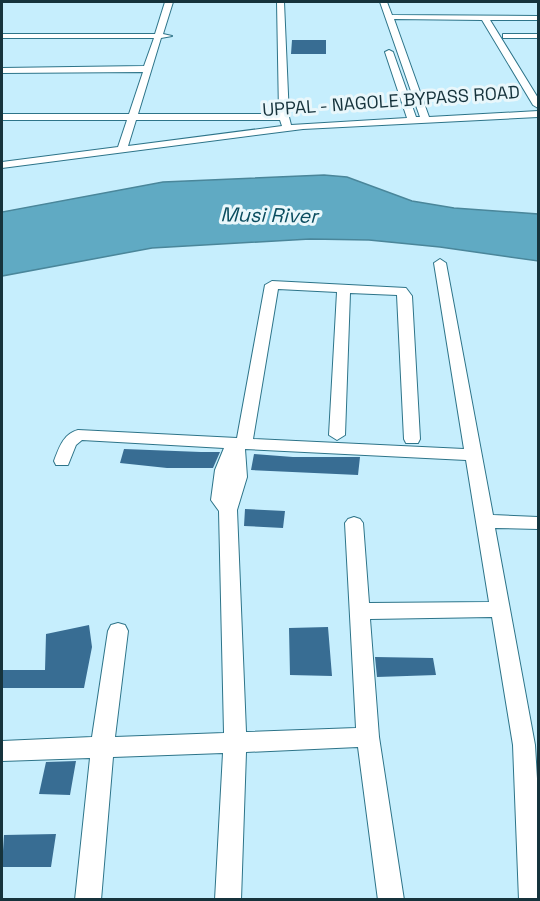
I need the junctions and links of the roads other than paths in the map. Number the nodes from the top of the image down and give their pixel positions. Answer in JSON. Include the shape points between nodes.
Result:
{"nodes":[{"id":1,"x":169,"y":2,"type":"edge"},
{"id":2,"x":178,"y":2,"type":"edge"},
{"id":3,"x":272,"y":2,"type":"edge"},
{"id":4,"x":281,"y":2,"type":"edge"},
{"id":5,"x":384,"y":2,"type":"edge"},
{"id":6,"x":389,"y":18,"type":"junction"},
{"id":7,"x":538,"y":19,"type":"edge"},
{"id":8,"x":486,"y":20,"type":"junction"},
{"id":9,"x":497,"y":20,"type":"junction"},
{"id":10,"x":2,"y":34,"type":"edge"},
{"id":11,"x":157,"y":34,"type":"junction"},
{"id":12,"x":168,"y":36,"type":"junction"},
{"id":13,"x":272,"y":36,"type":"dead end"},
{"id":14,"x":507,"y":37,"type":"junction"},
{"id":15,"x":538,"y":37,"type":"edge"},
{"id":16,"x":385,"y":40,"type":"dead end"},
{"id":17,"x":165,"y":46,"type":"dead end"},
{"id":18,"x":526,"y":66,"type":"dead end"},
{"id":19,"x":160,"y":67,"type":"dead end"},
{"id":20,"x":2,"y":72,"type":"edge"},
{"id":21,"x":148,"y":72,"type":"junction"},
{"id":22,"x":157,"y":77,"type":"dead end"},
{"id":23,"x":538,"y":107,"type":"edge"},
{"id":24,"x":538,"y":114,"type":"edge"},
{"id":25,"x":424,"y":116,"type":"junction"},
{"id":26,"x":410,"y":117,"type":"junction"},
{"id":27,"x":2,"y":119,"type":"edge"},
{"id":28,"x":132,"y":119,"type":"junction"},
{"id":29,"x":285,"y":120,"type":"junction"},
{"id":30,"x":271,"y":121,"type":"junction"},
{"id":31,"x":143,"y":128,"type":"junction"},
{"id":32,"x":123,"y":147,"type":"junction"},
{"id":33,"x":2,"y":159,"type":"edge"},
{"id":34,"x":2,"y":165,"type":"edge"},
{"id":35,"x":440,"y":263,"type":"dead end"},
{"id":36,"x":344,"y":288,"type":"junction"},
{"id":37,"x":337,"y":435,"type":"dead end"},
{"id":38,"x":412,"y":439,"type":"dead end"},
{"id":39,"x":239,"y":443,"type":"junction"},
{"id":40,"x":474,"y":455,"type":"junction"},
{"id":41,"x":62,"y":461,"type":"dead end"},
{"id":42,"x":486,"y":521,"type":"junction"},
{"id":43,"x":354,"y":523,"type":"dead end"},
{"id":44,"x":538,"y":524,"type":"edge"},
{"id":45,"x":502,"y":609,"type":"junction"},
{"id":46,"x":359,"y":611,"type":"junction"},
{"id":47,"x":118,"y":631,"type":"dead end"},
{"id":48,"x":368,"y":737,"type":"junction"},
{"id":49,"x":235,"y":741,"type":"junction"},
{"id":50,"x":102,"y":747,"type":"junction"},
{"id":51,"x":2,"y":751,"type":"edge"},
{"id":52,"x":88,"y":900,"type":"edge"},
{"id":53,"x":228,"y":900,"type":"edge"},
{"id":54,"x":391,"y":900,"type":"edge"},
{"id":55,"x":532,"y":900,"type":"edge"}],
"edges":[{"from":1,"to":11,"type":"street"},
{"from":2,"to":12,"type":"street"},
{"from":3,"to":13,"type":"street"},
{"from":4,"to":29,"type":"street"},
{"from":5,"to":6,"type":"street"},
{"from":6,"to":7,"type":"street"},
{"from":6,"to":8,"type":"street"},
{"from":6,"to":25,"type":"street"},
{"from":7,"to":9,"type":"street"},
{"from":8,"to":9,"type":"street"},
{"from":8,"to":23,"type":"street"},
{"from":9,"to":14,"type":"street"},
{"from":10,"to":11,"type":"street"},
{"from":11,"to":12,"type":"street"},
{"from":11,"to":21,"type":"street"},
{"from":12,"to":17,"type":"street"},
{"from":14,"to":15,"type":"street"},
{"from":14,"to":18,"type":"street"},
{"from":16,"to":26,"type":"street"},
{"from":19,"to":22,"type":"street"},
{"from":20,"to":21,"type":"street"},
{"from":21,"to":28,"type":"street"},
{"from":23,"to":25,"type":"street","name":"UPPAL - NAGOLE BYPASS ROAD"},
{"from":24,"to":25,"type":"street","name":"UPPAL - NAGOLE BYPASS ROAD"},
{"from":25,"to":26,"type":"street","name":"UPPAL - NAGOLE BYPASS ROAD"},
{"from":26,"to":29,"type":"street","name":"UPPAL - NAGOLE BYPASS ROAD"},
{"from":27,"to":28,"type":"street"},
{"from":28,"to":31,"type":"street"},
{"from":28,"to":32,"type":"street"},
{"from":29,"to":30,"type":"street","name":"UPPAL - NAGOLE BYPASS ROAD"},
{"from":29,"to":30,"type":"street","via":[[272,106]]},
{"from":29,"to":31,"type":"street","name":"UPPAL - NAGOLE BYPASS ROAD"},
{"from":30,"to":31,"type":"street","name":"UPPAL - NAGOLE BYPASS ROAD"},
{"from":30,"to":31,"type":"street"},
{"from":31,"to":32,"type":"street","name":"UPPAL - NAGOLE BYPASS ROAD"},
{"from":32,"to":33,"type":"street","name":"UPPAL - NAGOLE BYPASS ROAD"},
{"from":32,"to":34,"type":"street","name":"UPPAL - NAGOLE BYPASS ROAD"},
{"from":35,"to":40,"type":"street"},
{"from":36,"to":37,"type":"street"},
{"from":36,"to":38,"type":"street","via":[[401,291],[405,296]]},
{"from":36,"to":39,"type":"street","via":[[272,285]]},
{"from":39,"to":40,"type":"street"},
{"from":39,"to":41,"type":"street","via":[[78,435],[69,443]]},
{"from":39,"to":49,"type":"street","via":[[234,500],[228,510]]},
{"from":40,"to":42,"type":"street"},
{"from":42,"to":44,"type":"street"},
{"from":42,"to":45,"type":"street"},
{"from":43,"to":46,"type":"street"},
{"from":45,"to":46,"type":"street"},
{"from":45,"to":55,"type":"street","via":[[524,746]]},
{"from":46,"to":48,"type":"street"},
{"from":47,"to":50,"type":"street"},
{"from":48,"to":49,"type":"street"},
{"from":48,"to":54,"type":"street"},
{"from":49,"to":50,"type":"street"},
{"from":49,"to":53,"type":"street"},
{"from":50,"to":51,"type":"street"},
{"from":50,"to":52,"type":"street"}]}
